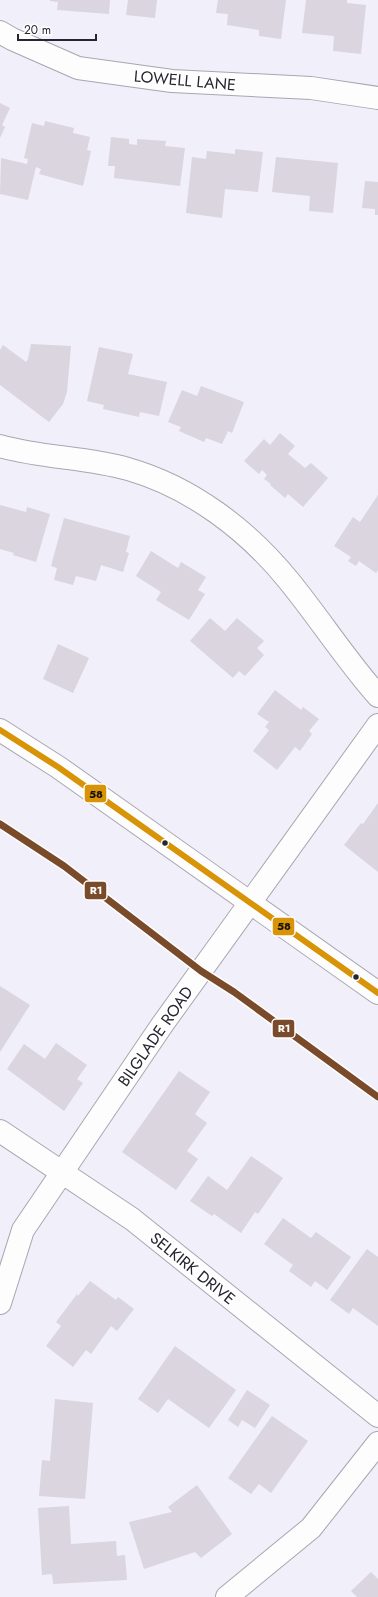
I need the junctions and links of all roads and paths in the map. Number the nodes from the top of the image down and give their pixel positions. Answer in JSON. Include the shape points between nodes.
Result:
{"nodes":[{"id":1,"x":0,"y":32,"type":"edge"},
{"id":2,"x":378,"y":98,"type":"edge"},
{"id":3,"x":0,"y":446,"type":"edge"},
{"id":4,"x":378,"y":696,"type":"edge"},
{"id":5,"x":378,"y":725,"type":"edge"},
{"id":6,"x":0,"y":730,"type":"edge"},
{"id":7,"x":250,"y":902,"type":"junction"},
{"id":8,"x":378,"y":993,"type":"edge"},
{"id":9,"x":0,"y":1131,"type":"edge"},
{"id":10,"x":62,"y":1172,"type":"junction"},
{"id":11,"x":0,"y":1303,"type":"edge"},
{"id":12,"x":378,"y":1416,"type":"edge"},
{"id":13,"x":378,"y":1442,"type":"edge"},
{"id":14,"x":227,"y":1597,"type":"edge"}],
"edges":[{"from":1,"to":2,"type":"street","name":"LOWELL LANE","via":[[78,68],[172,81],[311,88]]},
{"from":3,"to":4,"type":"street","via":[[127,468],[153,477],[202,502],[250,539],[270,559]]},
{"from":5,"to":7,"type":"street","name":"BILGLADE ROAD"},
{"from":6,"to":7,"type":"street","via":[[58,767]]},
{"from":7,"to":8,"type":"street"},
{"from":7,"to":10,"type":"street","name":"BILGLADE ROAD","via":[[162,1024]]},
{"from":9,"to":10,"type":"street","name":"SELKIRK DRIVE"},
{"from":10,"to":11,"type":"street","name":"BILGLADE ROAD","via":[[23,1230]]},
{"from":10,"to":12,"type":"street","name":"SELKIRK DRIVE","via":[[132,1219]]},
{"from":13,"to":14,"type":"street","via":[[310,1528]]}]}
